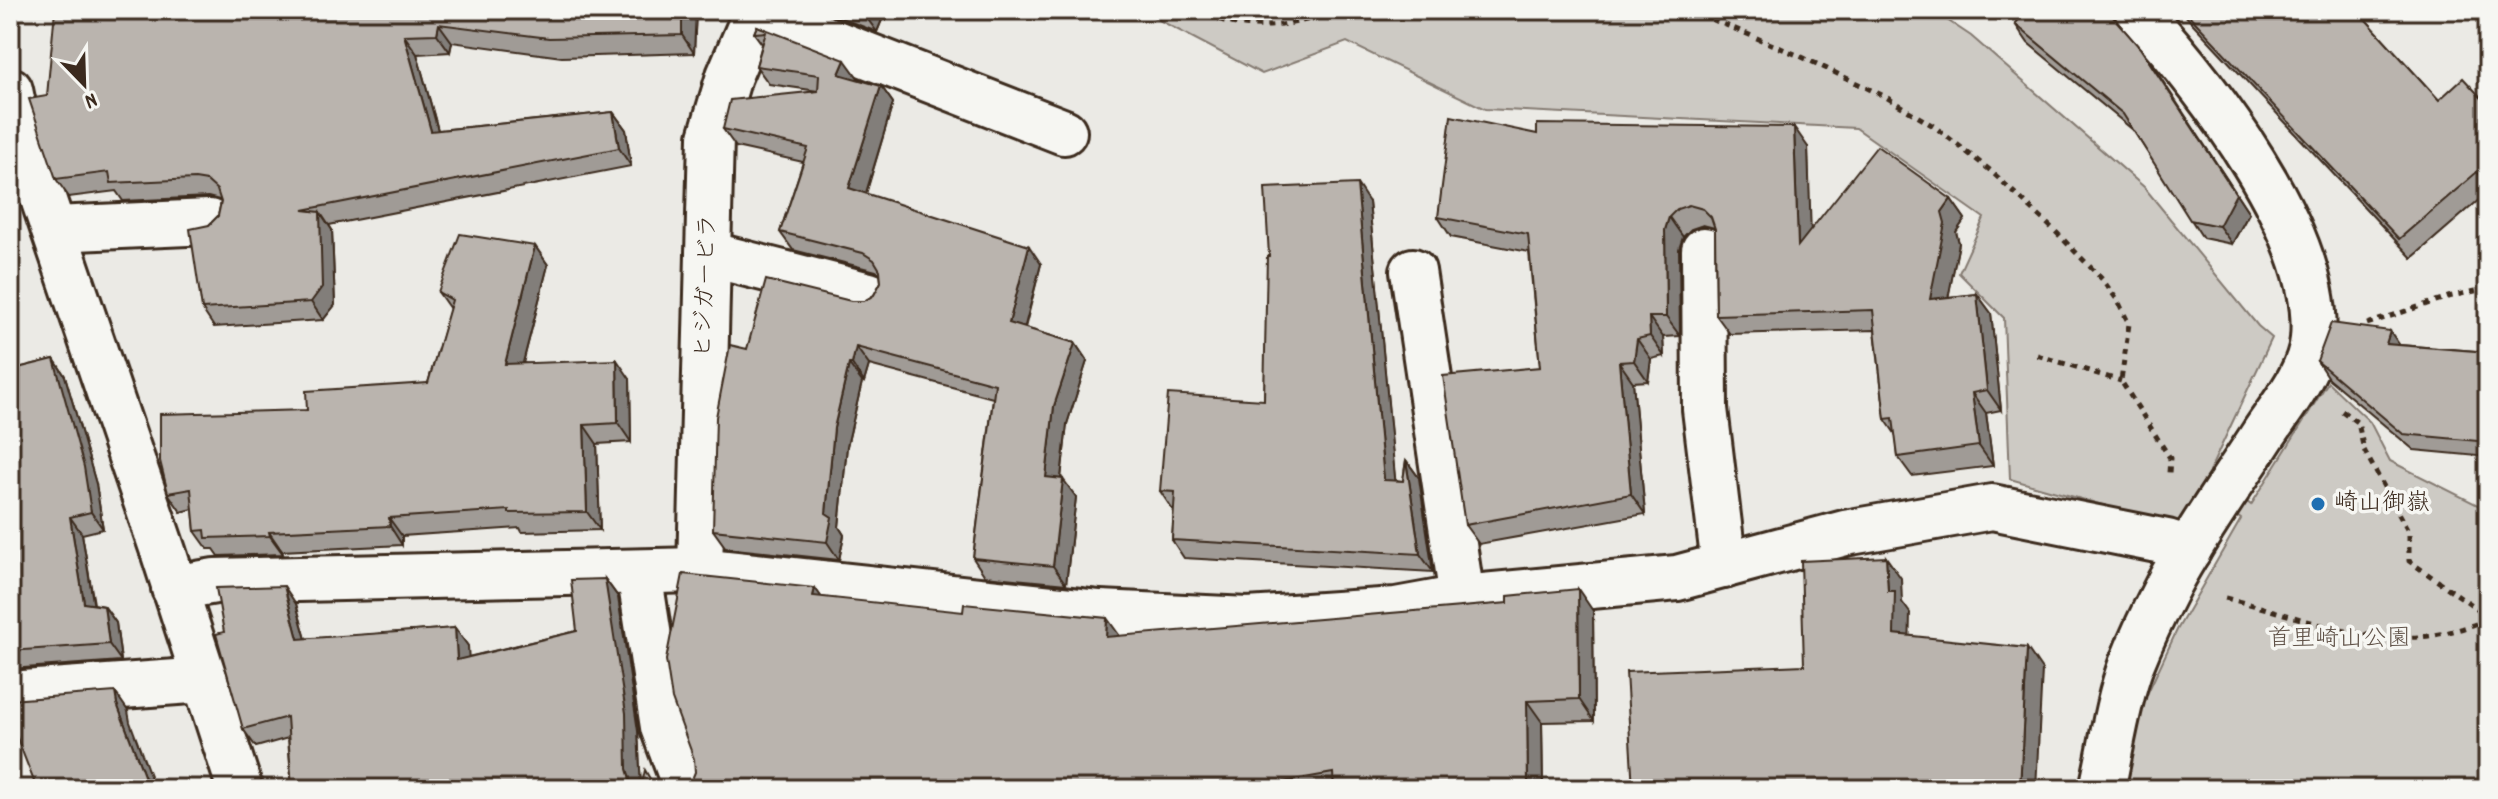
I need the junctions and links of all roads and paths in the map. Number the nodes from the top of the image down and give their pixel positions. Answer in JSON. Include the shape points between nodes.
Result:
{"nodes":[{"id":1,"x":1197,"y":10,"type":"edge"},
{"id":2,"x":1335,"y":10,"type":"edge"},
{"id":3,"x":1690,"y":10,"type":"edge"},
{"id":4,"x":2137,"y":10,"type":"edge"},
{"id":5,"x":756,"y":11,"type":"edge"},
{"id":6,"x":12,"y":110,"type":"edge"},
{"id":7,"x":1064,"y":132,"type":"dead end"},
{"id":8,"x":209,"y":222,"type":"edge"},
{"id":9,"x":54,"y":229,"type":"junction"},
{"id":10,"x":1704,"y":250,"type":"dead end"},
{"id":11,"x":708,"y":254,"type":"junction"},
{"id":12,"x":1413,"y":271,"type":"dead end"},
{"id":13,"x":2488,"y":288,"type":"edge"},
{"id":14,"x":869,"y":295,"type":"edge"},
{"id":15,"x":2313,"y":341,"type":"junction"},
{"id":16,"x":2037,"y":355,"type":"dead end"},
{"id":17,"x":2121,"y":381,"type":"junction"},
{"id":18,"x":2336,"y":406,"type":"dead end"},
{"id":19,"x":2170,"y":458,"type":"dead end"},
{"id":20,"x":1724,"y":566,"type":"junction"},
{"id":21,"x":2179,"y":566,"type":"junction"},
{"id":22,"x":700,"y":570,"type":"junction"},
{"id":23,"x":639,"y":572,"type":"junction"},
{"id":24,"x":174,"y":588,"type":"junction"},
{"id":25,"x":1462,"y":598,"type":"junction"},
{"id":26,"x":2488,"y":618,"type":"edge"},
{"id":27,"x":205,"y":680,"type":"junction"},
{"id":28,"x":10,"y":694,"type":"edge"},
{"id":29,"x":240,"y":789,"type":"edge"},
{"id":30,"x":686,"y":789,"type":"edge"},
{"id":31,"x":2102,"y":789,"type":"edge"}],
"edges":[{"from":1,"to":2,"type":"path","via":[[1231,23],[1276,27]]},
{"from":3,"to":17,"type":"path","via":[[1886,97],[1991,171],[2118,301],[2129,324]]},
{"from":4,"to":15,"type":"street","via":[[2185,63],[2273,194],[2303,270]]},
{"from":5,"to":7,"type":"street"},
{"from":5,"to":11,"type":"street","name":"ヒジガービラ","via":[[711,137]]},
{"from":6,"to":9,"type":"street"},
{"from":8,"to":9,"type":"street"},
{"from":9,"to":24,"type":"street"},
{"from":10,"to":20,"type":"street","via":[[1705,409]]},
{"from":11,"to":14,"type":"street"},
{"from":11,"to":22,"type":"street","name":"ヒジガービラ"},
{"from":12,"to":25,"type":"street"},
{"from":13,"to":15,"type":"path"},
{"from":15,"to":21,"type":"street","via":[[2297,384]]},
{"from":16,"to":17,"type":"path"},
{"from":17,"to":19,"type":"path"},
{"from":18,"to":26,"type":"path","via":[[2358,423],[2364,450],[2409,533],[2409,561]]},
{"from":20,"to":21,"type":"street","via":[[1845,533],[1992,507],[2167,542]]},
{"from":20,"to":25,"type":"street","via":[[1677,578]]},
{"from":21,"to":26,"type":"path","via":[[2356,635],[2410,638],[2457,632]]},
{"from":21,"to":31,"type":"street","via":[[2130,668]]},
{"from":22,"to":23,"type":"street"},
{"from":22,"to":25,"type":"street","via":[[1100,613],[1248,620],[1396,610]]},
{"from":23,"to":24,"type":"street","via":[[215,581]]},
{"from":23,"to":30,"type":"street","via":[[663,727]]},
{"from":24,"to":27,"type":"street"},
{"from":27,"to":28,"type":"street"},
{"from":27,"to":29,"type":"street"}]}
